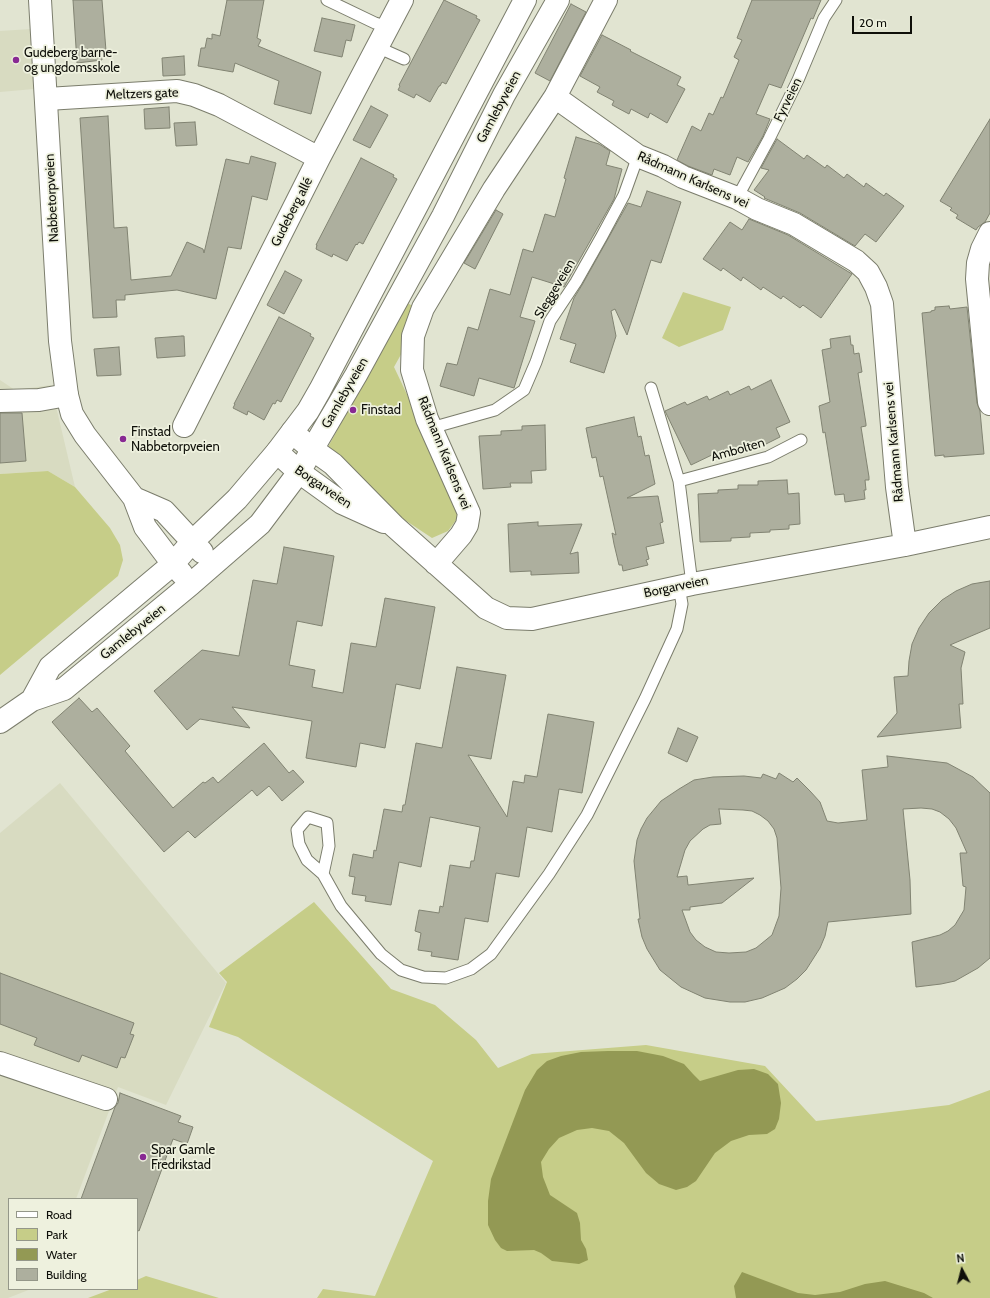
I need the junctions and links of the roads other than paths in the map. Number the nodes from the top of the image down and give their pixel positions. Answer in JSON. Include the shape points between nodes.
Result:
{"nodes":[{"id":1,"x":40,"y":0,"type":"edge"},
{"id":2,"x":327,"y":0,"type":"edge"},
{"id":3,"x":402,"y":0,"type":"edge"},
{"id":4,"x":525,"y":0,"type":"edge"},
{"id":5,"x":558,"y":0,"type":"edge"},
{"id":6,"x":606,"y":0,"type":"edge"},
{"id":7,"x":836,"y":0,"type":"edge"},
{"id":8,"x":388,"y":27,"type":"junction"},
{"id":9,"x":377,"y":47,"type":"junction"},
{"id":10,"x":404,"y":59,"type":"dead end"},
{"id":11,"x":555,"y":97,"type":"junction"},
{"id":12,"x":47,"y":99,"type":"junction"},
{"id":13,"x":638,"y":156,"type":"junction"},
{"id":14,"x":319,"y":158,"type":"junction"},
{"id":15,"x":737,"y":198,"type":"junction"},
{"id":16,"x":990,"y":233,"type":"edge"},
{"id":17,"x":651,"y":388,"type":"dead end"},
{"id":18,"x":67,"y":395,"type":"junction"},
{"id":19,"x":0,"y":401,"type":"edge"},
{"id":20,"x":990,"y":404,"type":"edge"},
{"id":21,"x":184,"y":426,"type":"dead end"},
{"id":22,"x":431,"y":428,"type":"junction"},
{"id":23,"x":292,"y":432,"type":"junction"},
{"id":24,"x":801,"y":440,"type":"dead end"},
{"id":25,"x":312,"y":449,"type":"junction"},
{"id":26,"x":277,"y":452,"type":"junction"},
{"id":27,"x":299,"y":472,"type":"junction"},
{"id":28,"x":679,"y":481,"type":"junction"},
{"id":29,"x":134,"y":498,"type":"junction"},
{"id":30,"x":989,"y":523,"type":"edge"},
{"id":31,"x":394,"y":526,"type":"junction"},
{"id":32,"x":192,"y":542,"type":"junction"},
{"id":33,"x":905,"y":545,"type":"junction"},
{"id":34,"x":173,"y":564,"type":"junction"},
{"id":35,"x":214,"y":564,"type":"junction"},
{"id":36,"x":436,"y":564,"type":"junction"},
{"id":37,"x":191,"y":584,"type":"junction"},
{"id":38,"x":685,"y":585,"type":"junction"},
{"id":39,"x":32,"y":700,"type":"junction"},
{"id":40,"x":0,"y":722,"type":"edge"},
{"id":41,"x":322,"y":874,"type":"junction"},
{"id":42,"x":0,"y":1062,"type":"edge"},
{"id":43,"x":106,"y":1099,"type":"dead end"}],
"edges":[{"from":1,"to":12,"type":"street","name":"Nabbetorpveien"},
{"from":2,"to":8,"type":"lane"},
{"from":3,"to":8,"type":"street","name":"Gudeberg allé"},
{"from":4,"to":23,"type":"street","name":"Gamlebyveien","via":[[320,390]]},
{"from":5,"to":25,"type":"street","name":"Gamlebyveien","via":[[504,95],[443,216],[356,375]]},
{"from":6,"to":11,"type":"street"},
{"from":7,"to":15,"type":"lane","name":"Fyrveien","via":[[824,18],[798,80]]},
{"from":8,"to":9,"type":"street","name":"Gudeberg allé"},
{"from":9,"to":10,"type":"lane"},
{"from":9,"to":14,"type":"street","name":"Gudeberg allé"},
{"from":11,"to":13,"type":"street","name":"Rådmann Karlsens vei"},
{"from":11,"to":22,"type":"street","name":"Rådmann Karlsens vei","via":[[494,189],[423,308],[413,336],[412,370]]},
{"from":12,"to":14,"type":"street","name":"Meltzers gate","via":[[177,91],[219,105]]},
{"from":12,"to":18,"type":"street","name":"Nabbetorpveien","via":[[60,341]]},
{"from":13,"to":15,"type":"street","name":"Rådmann Karlsens vei"},
{"from":13,"to":22,"type":"lane","name":"Sleggeveien","via":[[624,195],[576,282],[550,321],[524,390],[495,410]]},
{"from":14,"to":21,"type":"street","name":"Gudeberg allé"},
{"from":15,"to":33,"type":"street","name":"Rådmann Karlsens vei","via":[[794,224],[856,261],[868,272],[876,287],[882,304],[896,487]]},
{"from":16,"to":20,"type":"street","via":[[978,263],[977,279]]},
{"from":17,"to":28,"type":"lane"},
{"from":18,"to":19,"type":"street","via":[[39,400]]},
{"from":18,"to":29,"type":"street","name":"Nabbetorpveien","via":[[72,414],[85,435]]},
{"from":22,"to":36,"type":"street","name":"Rådmann Karlsens vei","via":[[469,513],[467,526]]},
{"from":23,"to":25,"type":"street","name":"Borgarveien"},
{"from":23,"to":26,"type":"street","name":"Gamlebyveien"},
{"from":24,"to":28,"type":"lane","name":"Ambolten","via":[[768,457]]},
{"from":25,"to":27,"type":"street","name":"Gamlebyveien"},
{"from":25,"to":31,"type":"street","name":"Borgarveien","via":[[349,478]]},
{"from":26,"to":27,"type":"street","name":"Borgarveien"},
{"from":26,"to":32,"type":"street","name":"Gamlebyveien","via":[[237,499]]},
{"from":27,"to":31,"type":"street","name":"Borgarveien","via":[[342,503]]},
{"from":27,"to":35,"type":"street","name":"Gamlebyveien","via":[[260,524]]},
{"from":28,"to":38,"type":"lane"},
{"from":29,"to":32,"type":"street","name":"Nabbetorpveien","via":[[164,511]]},
{"from":29,"to":34,"type":"street","name":"Nabbetorpveien","via":[[145,527]]},
{"from":30,"to":33,"type":"street","name":"Borgarveien"},
{"from":31,"to":36,"type":"street","name":"Borgarveien"},
{"from":32,"to":34,"type":"street","name":"Gamlebyveien"},
{"from":32,"to":35,"type":"street","name":"Nabbetorpveien"},
{"from":33,"to":38,"type":"street","name":"Borgarveien"},
{"from":34,"to":37,"type":"street","name":"Nabbetorpveien"},
{"from":34,"to":39,"type":"street","name":"Gamlebyveien","via":[[50,667]]},
{"from":35,"to":37,"type":"street","name":"Gamlebyveien"},
{"from":36,"to":38,"type":"street","name":"Borgarveien","via":[[486,608],[507,618],[532,619]]},
{"from":37,"to":39,"type":"street","name":"Gamlebyveien","via":[[64,688]]},
{"from":38,"to":41,"type":"lane","via":[[677,629],[587,815],[549,874],[491,954],[471,969],[446,978],[423,977],[401,970],[381,954],[341,906]]},
{"from":39,"to":40,"type":"street","name":"Gamlebyveien"},
{"from":41,"to":41,"type":"lane","via":[[329,846],[327,823],[308,817],[297,830],[299,844],[307,860]]},
{"from":42,"to":43,"type":"street"}]}
